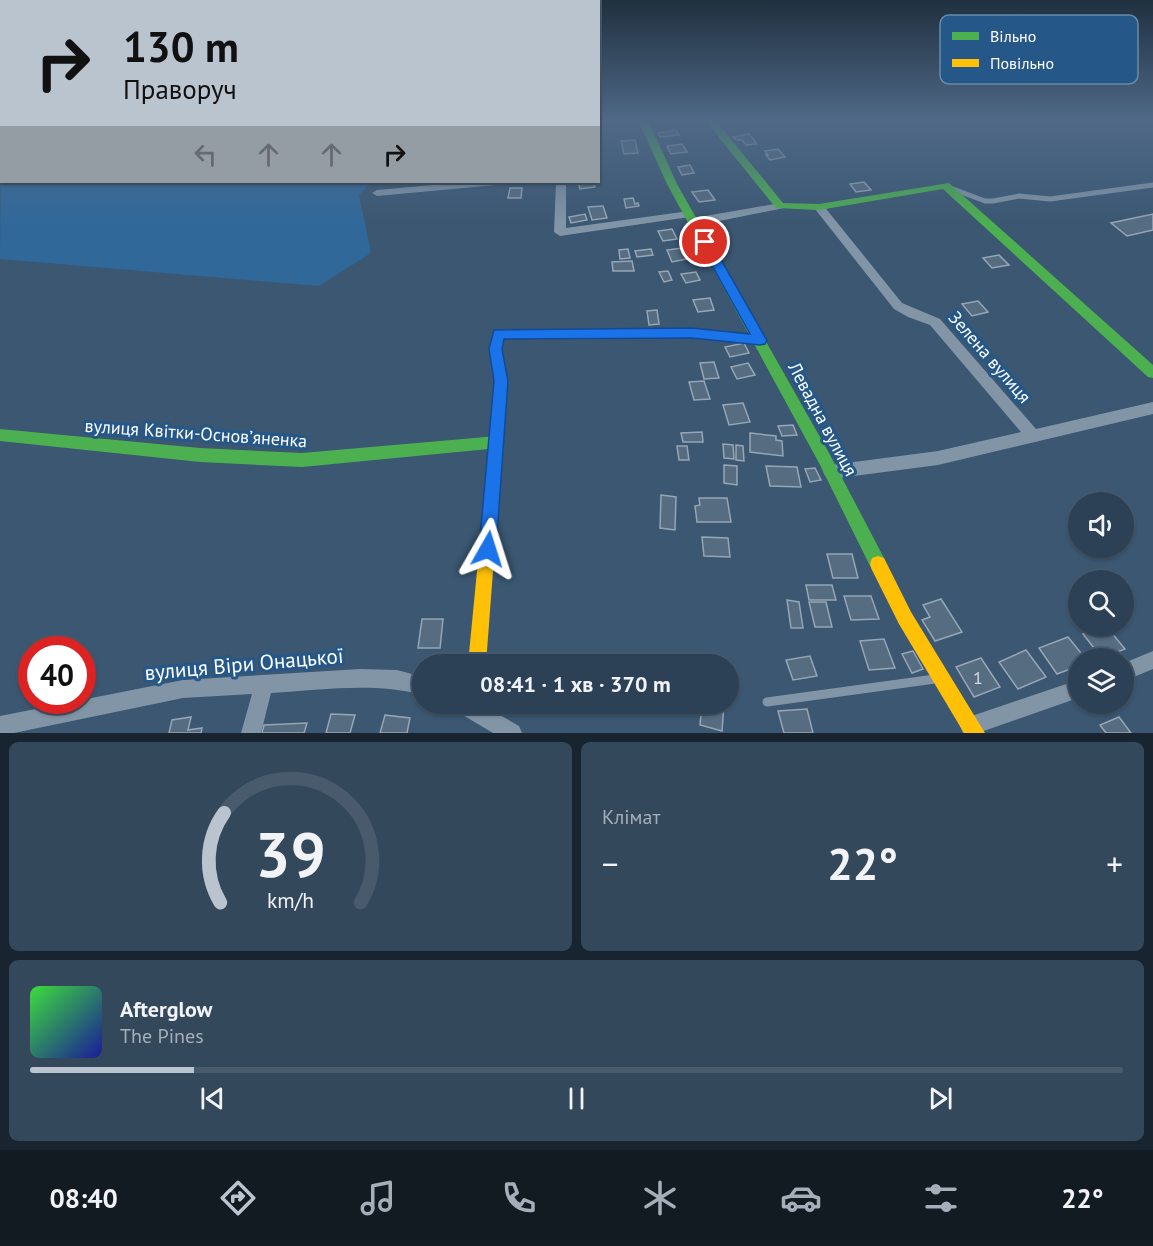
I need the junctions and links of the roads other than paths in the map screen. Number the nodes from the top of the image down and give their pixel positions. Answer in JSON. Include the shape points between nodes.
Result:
{"nodes":[{"id":1,"x":658,"y":154,"type":"edge"},
{"id":2,"x":738,"y":154,"type":"edge"},
{"id":3,"x":477,"y":183,"type":"edge"},
{"id":4,"x":561,"y":183,"type":"edge"},
{"id":5,"x":1153,"y":184,"type":"edge"},
{"id":6,"x":380,"y":188,"type":"edge"},
{"id":7,"x":952,"y":189,"type":"junction"},
{"id":8,"x":780,"y":206,"type":"junction"},
{"id":9,"x":819,"y":207,"type":"junction"},
{"id":10,"x":691,"y":218,"type":"junction"},
{"id":11,"x":760,"y":340,"type":"junction"},
{"id":12,"x":1153,"y":373,"type":"edge"},
{"id":13,"x":1153,"y":408,"type":"edge"},
{"id":14,"x":0,"y":435,"type":"edge"},
{"id":15,"x":1033,"y":436,"type":"junction"},
{"id":16,"x":497,"y":442,"type":"junction"},
{"id":17,"x":831,"y":472,"type":"junction"},
{"id":18,"x":478,"y":654,"type":"edge"},
{"id":19,"x":1153,"y":660,"type":"edge"},
{"id":20,"x":1134,"y":668,"type":"edge"},
{"id":21,"x":941,"y":678,"type":"junction"},
{"id":22,"x":412,"y":683,"type":"edge"},
{"id":23,"x":264,"y":684,"type":"junction"},
{"id":24,"x":1068,"y":693,"type":"edge"},
{"id":25,"x":767,"y":702,"type":"dead end"},
{"id":26,"x":481,"y":714,"type":"edge"},
{"id":27,"x":0,"y":726,"type":"edge"},
{"id":28,"x":973,"y":730,"type":"edge"},
{"id":29,"x":251,"y":733,"type":"edge"},
{"id":30,"x":512,"y":733,"type":"edge"}],
"edges":[{"from":1,"to":10,"type":"street","name":"Левадна вулиця"},
{"from":2,"to":8,"type":"street"},
{"from":3,"to":6,"type":"street"},
{"from":4,"to":10,"type":"street","via":[[560,232]]},
{"from":5,"to":7,"type":"lane","via":[[1050,199],[1019,196],[993,201]]},
{"from":7,"to":9,"type":"street","via":[[935,185]]},
{"from":7,"to":12,"type":"street"},
{"from":8,"to":9,"type":"street"},
{"from":8,"to":10,"type":"street"},
{"from":9,"to":15,"type":"street","name":"Зелена вулиця","via":[[898,306],[912,316],[935,322]]},
{"from":10,"to":11,"type":"street","name":"Левадна вулиця"},
{"from":11,"to":16,"type":"lane","via":[[692,333],[498,334],[501,381]]},
{"from":11,"to":17,"type":"street","name":"Левадна вулиця"},
{"from":13,"to":15,"type":"street"},
{"from":14,"to":16,"type":"street","name":"вулиця Квітки-Основʼяненка","via":[[200,455],[302,460]]},
{"from":15,"to":17,"type":"street","via":[[938,458]]},
{"from":16,"to":18,"type":"street"},
{"from":17,"to":21,"type":"street","name":"Левадна вулиця","via":[[905,618]]},
{"from":19,"to":20,"type":"street"},
{"from":21,"to":25,"type":"lane"},
{"from":21,"to":28,"type":"street","name":"Левадна вулиця"},
{"from":22,"to":23,"type":"street","name":"вулиця Віри Онацької","via":[[360,678]]},
{"from":23,"to":27,"type":"street","name":"вулиця Віри Онацької","via":[[183,689]]},
{"from":23,"to":29,"type":"street"},
{"from":24,"to":28,"type":"street"},
{"from":26,"to":30,"type":"street"}]}
